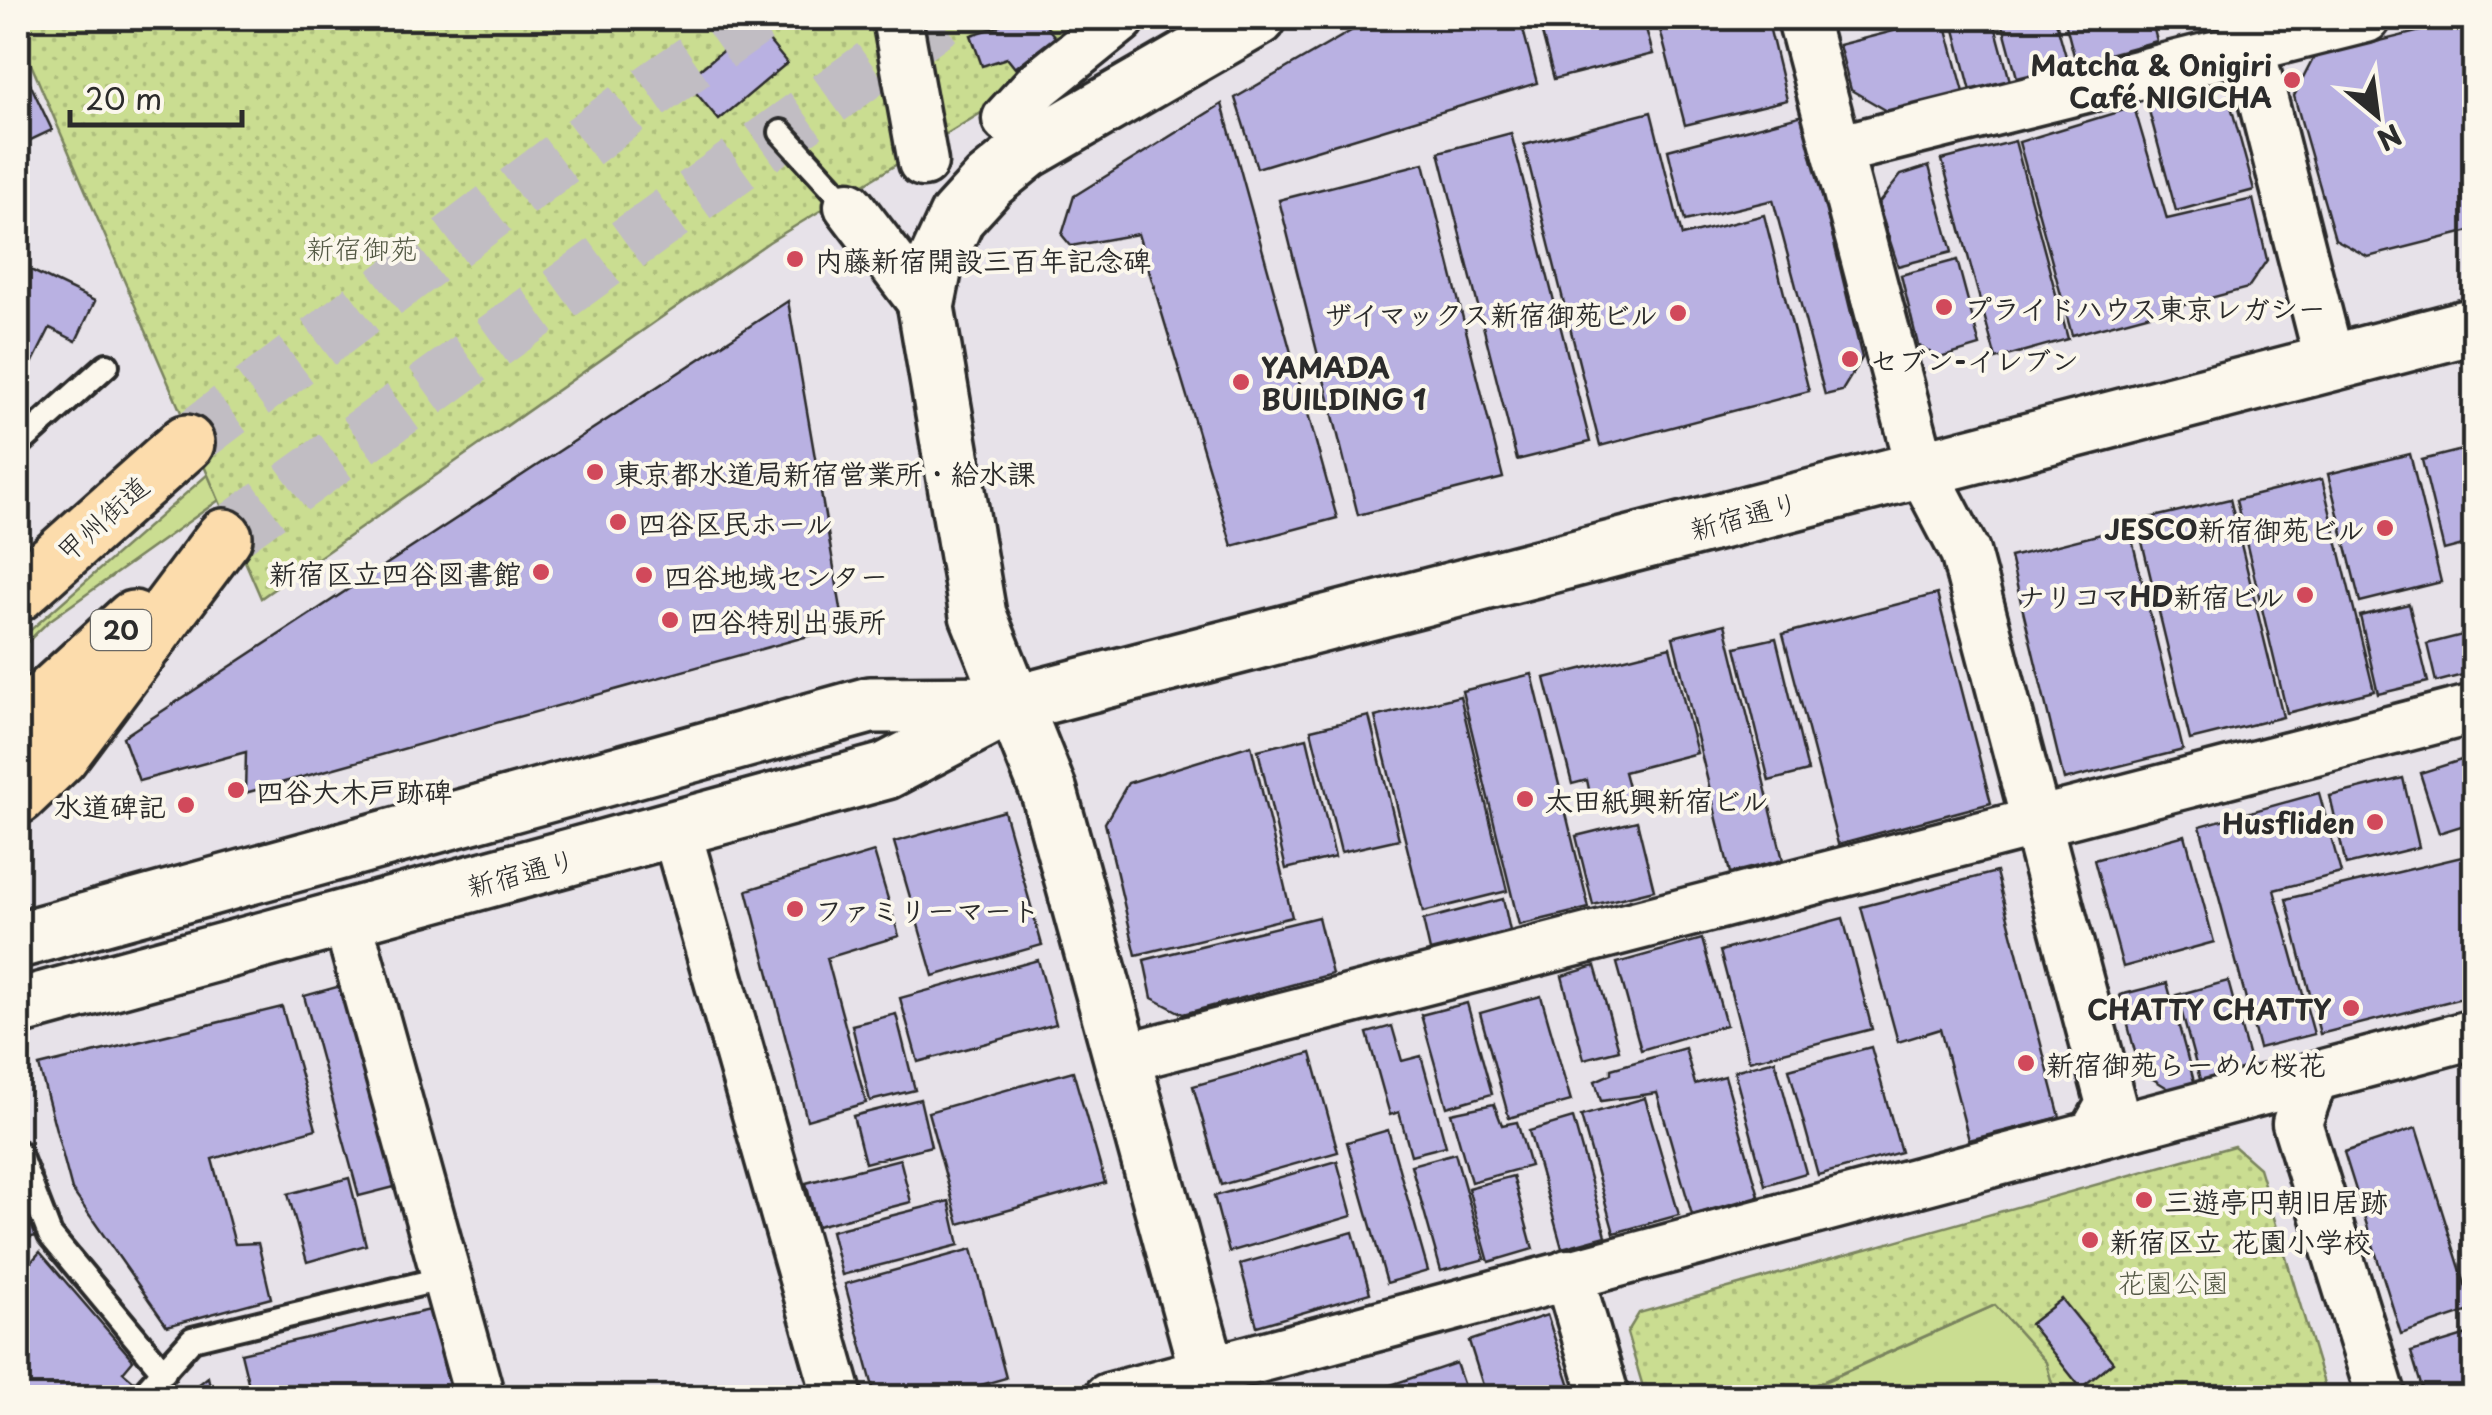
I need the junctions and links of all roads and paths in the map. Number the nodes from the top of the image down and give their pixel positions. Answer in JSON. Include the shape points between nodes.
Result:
{"nodes":[{"id":1,"x":897,"y":18,"type":"edge"},
{"id":2,"x":1121,"y":18,"type":"edge"},
{"id":3,"x":1258,"y":18,"type":"edge"},
{"id":4,"x":1802,"y":18,"type":"edge"},
{"id":5,"x":2366,"y":18,"type":"edge"},
{"id":6,"x":2246,"y":33,"type":"edge"},
{"id":7,"x":1007,"y":119,"type":"dead end"},
{"id":8,"x":781,"y":132,"type":"dead end"},
{"id":9,"x":1837,"y":150,"type":"junction"},
{"id":10,"x":923,"y":162,"type":"dead end"},
{"id":11,"x":849,"y":206,"type":"joint"},
{"id":12,"x":930,"y":287,"type":"junction"},
{"id":13,"x":2474,"y":326,"type":"edge"},
{"id":14,"x":2330,"y":362,"type":"junction"},
{"id":15,"x":107,"y":365,"type":"dead end"},
{"id":16,"x":186,"y":443,"type":"tunnel mouth"},
{"id":17,"x":18,"y":445,"type":"edge"},
{"id":18,"x":1921,"y":468,"type":"junction"},
{"id":19,"x":18,"y":594,"type":"edge"},
{"id":20,"x":1013,"y":704,"type":"junction"},
{"id":21,"x":2474,"y":709,"type":"edge"},
{"id":22,"x":18,"y":724,"type":"edge"},
{"id":23,"x":18,"y":796,"type":"edge"},
{"id":24,"x":2037,"y":822,"type":"junction"},
{"id":25,"x":676,"y":830,"type":"junction"},
{"id":26,"x":347,"y":919,"type":"junction"},
{"id":27,"x":18,"y":940,"type":"edge"},
{"id":28,"x":18,"y":1007,"type":"edge"},
{"id":29,"x":2474,"y":1034,"type":"edge"},
{"id":30,"x":1120,"y":1058,"type":"junction"},
{"id":31,"x":2313,"y":1077,"type":"junction"},
{"id":32,"x":2094,"y":1134,"type":"junction"},
{"id":33,"x":18,"y":1152,"type":"edge"},
{"id":34,"x":1568,"y":1274,"type":"junction"},
{"id":35,"x":445,"y":1278,"type":"junction"},
{"id":36,"x":164,"y":1372,"type":"junction"},
{"id":37,"x":1211,"y":1384,"type":"edge"},
{"id":38,"x":139,"y":1398,"type":"edge"},
{"id":39,"x":480,"y":1398,"type":"edge"},
{"id":40,"x":838,"y":1398,"type":"edge"},
{"id":41,"x":1108,"y":1398,"type":"edge"},
{"id":42,"x":1606,"y":1398,"type":"edge"},
{"id":43,"x":2382,"y":1398,"type":"edge"}],
"edges":[{"from":1,"to":10,"type":"street"},
{"from":2,"to":7,"type":"street"},
{"from":3,"to":12,"type":"street","via":[[1027,151],[989,182],[957,217]]},
{"from":4,"to":9,"type":"street"},
{"from":5,"to":6,"type":"street"},
{"from":6,"to":9,"type":"street"},
{"from":6,"to":14,"type":"street"},
{"from":8,"to":11,"type":"lane"},
{"from":9,"to":18,"type":"street"},
{"from":11,"to":12,"type":"street"},
{"from":12,"to":20,"type":"street","via":[[978,616]]},
{"from":13,"to":14,"type":"street","name":"新宿通り"},
{"from":14,"to":18,"type":"street","name":"新宿通り"},
{"from":15,"to":17,"type":"lane"},
{"from":16,"to":19,"type":"highway","name":"甲州街道"},
{"from":18,"to":20,"type":"street","name":"新宿通り"},
{"from":18,"to":24,"type":"street","via":[[1964,552]]},
{"from":20,"to":25,"type":"street","name":"新宿通り","via":[[886,771]]},
{"from":20,"to":27,"type":"street","name":"新宿通り","via":[[870,705]]},
{"from":20,"to":30,"type":"street","via":[[1049,792]]},
{"from":21,"to":24,"type":"street"},
{"from":22,"to":23,"type":"highway","number":"20","via":[[224,537],[60,756]]},
{"from":24,"to":30,"type":"street"},
{"from":24,"to":32,"type":"street","via":[[2112,1104]]},
{"from":25,"to":26,"type":"street","name":"新宿通り"},
{"from":25,"to":40,"type":"street"},
{"from":26,"to":28,"type":"street","name":"新宿通り"},
{"from":26,"to":35,"type":"street"},
{"from":29,"to":31,"type":"street"},
{"from":30,"to":37,"type":"street"},
{"from":31,"to":32,"type":"street"},
{"from":31,"to":43,"type":"street","via":[[2297,1123]]},
{"from":32,"to":34,"type":"street"},
{"from":33,"to":36,"type":"lane","via":[[50,1236]]},
{"from":34,"to":37,"type":"street"},
{"from":34,"to":42,"type":"street"},
{"from":35,"to":36,"type":"lane","via":[[192,1340]]},
{"from":35,"to":39,"type":"street"},
{"from":36,"to":38,"type":"lane"},
{"from":37,"to":41,"type":"street"}]}
